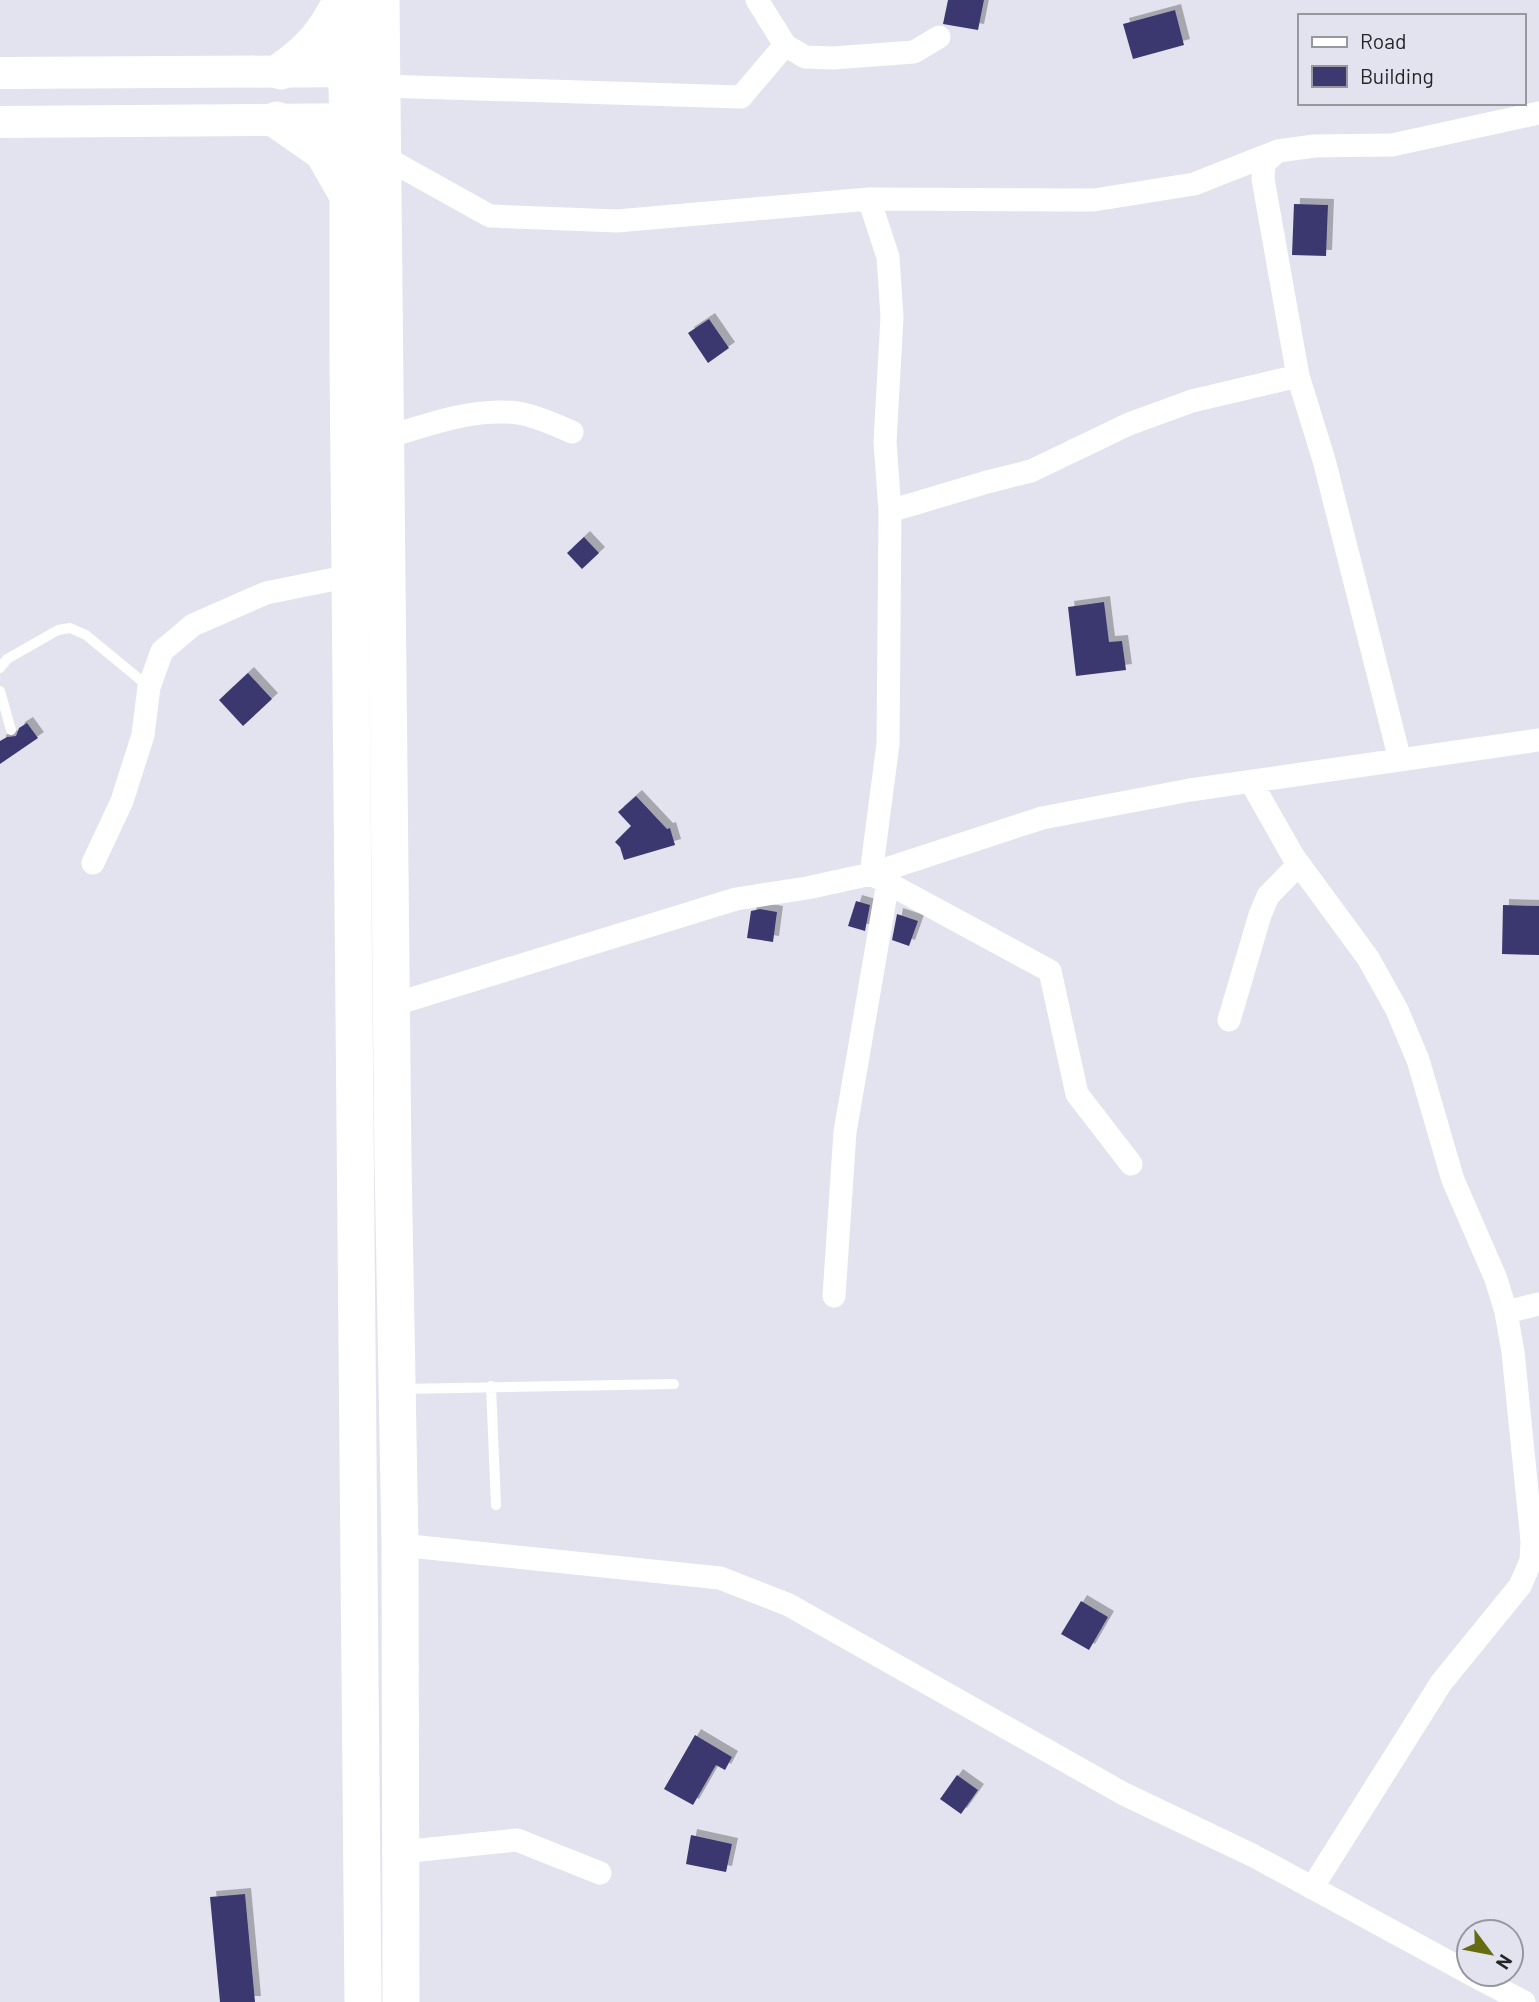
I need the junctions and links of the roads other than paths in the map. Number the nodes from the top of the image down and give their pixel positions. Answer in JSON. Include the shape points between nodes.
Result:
{"nodes":[{"id":1,"x":343,"y":0,"type":"edge"},
{"id":2,"x":381,"y":0,"type":"edge"},
{"id":3,"x":757,"y":0,"type":"edge"},
{"id":4,"x":939,"y":37,"type":"dead end"},
{"id":5,"x":785,"y":45,"type":"junction"},
{"id":6,"x":281,"y":71,"type":"junction"},
{"id":7,"x":345,"y":71,"type":"junction"},
{"id":8,"x":0,"y":73,"type":"edge"},
{"id":9,"x":374,"y":99,"type":"junction"},
{"id":10,"x":1539,"y":113,"type":"edge"},
{"id":11,"x":277,"y":120,"type":"junction"},
{"id":12,"x":0,"y":122,"type":"edge"},
{"id":13,"x":1278,"y":151,"type":"junction"},
{"id":14,"x":384,"y":157,"type":"junction"},
{"id":15,"x":349,"y":198,"type":"junction"},
{"id":16,"x":869,"y":199,"type":"junction"},
{"id":17,"x":1298,"y":376,"type":"junction"},
{"id":18,"x":572,"y":432,"type":"dead end"},
{"id":19,"x":387,"y":437,"type":"junction"},
{"id":20,"x":890,"y":511,"type":"junction"},
{"id":21,"x":351,"y":576,"type":"junction"},
{"id":22,"x":0,"y":668,"type":"edge"},
{"id":23,"x":149,"y":687,"type":"junction"},
{"id":24,"x":0,"y":691,"type":"edge"},
{"id":25,"x":11,"y":730,"type":"dead end"},
{"id":26,"x":1539,"y":740,"type":"edge"},
{"id":27,"x":1400,"y":760,"type":"junction"},
{"id":28,"x":1251,"y":782,"type":"junction"},
{"id":29,"x":93,"y":863,"type":"dead end"},
{"id":30,"x":1299,"y":864,"type":"junction"},
{"id":31,"x":883,"y":875,"type":"junction"},
{"id":32,"x":392,"y":1005,"type":"junction"},
{"id":33,"x":1229,"y":1020,"type":"dead end"},
{"id":34,"x":1131,"y":1164,"type":"dead end"},
{"id":35,"x":834,"y":1296,"type":"dead end"},
{"id":36,"x":1539,"y":1304,"type":"edge"},
{"id":37,"x":1506,"y":1312,"type":"junction"},
{"id":38,"x":674,"y":1384,"type":"dead end"},
{"id":39,"x":491,"y":1386,"type":"junction"},
{"id":40,"x":396,"y":1389,"type":"junction"},
{"id":41,"x":496,"y":1505,"type":"dead end"},
{"id":42,"x":400,"y":1545,"type":"junction"},
{"id":43,"x":1535,"y":1568,"type":"edge"},
{"id":44,"x":401,"y":1852,"type":"junction"},
{"id":45,"x":600,"y":1873,"type":"dead end"},
{"id":46,"x":1312,"y":1888,"type":"junction"},
{"id":47,"x":1455,"y":1965,"type":"edge"},
{"id":48,"x":1498,"y":1988,"type":"edge"},
{"id":49,"x":363,"y":2002,"type":"edge"},
{"id":50,"x":401,"y":2002,"type":"edge"},
{"id":51,"x":1524,"y":2002,"type":"edge"}],
"edges":[{"from":1,"to":6,"type":"highway","via":[[318,40]]},
{"from":1,"to":7,"type":"highway"},
{"from":2,"to":9,"type":"highway"},
{"from":3,"to":5,"type":"street"},
{"from":4,"to":5,"type":"street","via":[[914,52],[833,58],[805,57]]},
{"from":5,"to":9,"type":"street","via":[[741,97]]},
{"from":6,"to":7,"type":"main road"},
{"from":6,"to":8,"type":"main road"},
{"from":7,"to":9,"type":"highway"},
{"from":7,"to":9,"type":"main road"},
{"from":9,"to":11,"type":"main road"},
{"from":9,"to":14,"type":"highway"},
{"from":9,"to":15,"type":"highway"},
{"from":10,"to":13,"type":"street","via":[[1392,145]]},
{"from":11,"to":12,"type":"main road"},
{"from":11,"to":15,"type":"highway","via":[[323,152]]},
{"from":13,"to":16,"type":"street","via":[[1194,184],[1094,200]]},
{"from":13,"to":17,"type":"street","via":[[1264,163],[1263,178]]},
{"from":14,"to":16,"type":"street","via":[[490,216],[617,220]]},
{"from":14,"to":19,"type":"highway"},
{"from":15,"to":21,"type":"highway"},
{"from":16,"to":20,"type":"street","via":[[888,257],[892,317],[885,442]]},
{"from":17,"to":20,"type":"street","via":[[1192,401],[1129,424],[1031,471]]},
{"from":17,"to":27,"type":"street","via":[[1324,460]]},
{"from":18,"to":19,"type":"street","via":[[505,412],[451,418]]},
{"from":19,"to":32,"type":"highway"},
{"from":20,"to":31,"type":"street"},
{"from":21,"to":23,"type":"street","via":[[267,593],[194,625],[162,651]]},
{"from":21,"to":49,"type":"highway"},
{"from":22,"to":23,"type":"lane","via":[[17,653],[70,628],[86,635]]},
{"from":23,"to":29,"type":"street","via":[[143,735],[121,801]]},
{"from":24,"to":25,"type":"lane"},
{"from":26,"to":27,"type":"street"},
{"from":27,"to":28,"type":"street"},
{"from":28,"to":30,"type":"street"},
{"from":28,"to":31,"type":"street","via":[[1042,818]]},
{"from":30,"to":33,"type":"street","via":[[1268,896]]},
{"from":30,"to":37,"type":"street","via":[[1368,958],[1397,1010],[1418,1060],[1453,1180]]},
{"from":31,"to":32,"type":"street","via":[[736,899]]},
{"from":31,"to":34,"type":"street","via":[[1050,971],[1077,1094]]},
{"from":31,"to":35,"type":"street","via":[[845,1132]]},
{"from":32,"to":40,"type":"highway"},
{"from":36,"to":37,"type":"street"},
{"from":37,"to":43,"type":"street"},
{"from":38,"to":39,"type":"lane"},
{"from":39,"to":40,"type":"lane"},
{"from":39,"to":41,"type":"lane"},
{"from":40,"to":42,"type":"highway"},
{"from":42,"to":44,"type":"highway"},
{"from":42,"to":46,"type":"street","via":[[720,1578],[752,1589],[789,1605],[1124,1794]]},
{"from":43,"to":46,"type":"street","via":[[1441,1683]]},
{"from":44,"to":45,"type":"street","via":[[517,1840]]},
{"from":44,"to":50,"type":"highway"},
{"from":46,"to":47,"type":"street"},
{"from":48,"to":51,"type":"street"}]}
